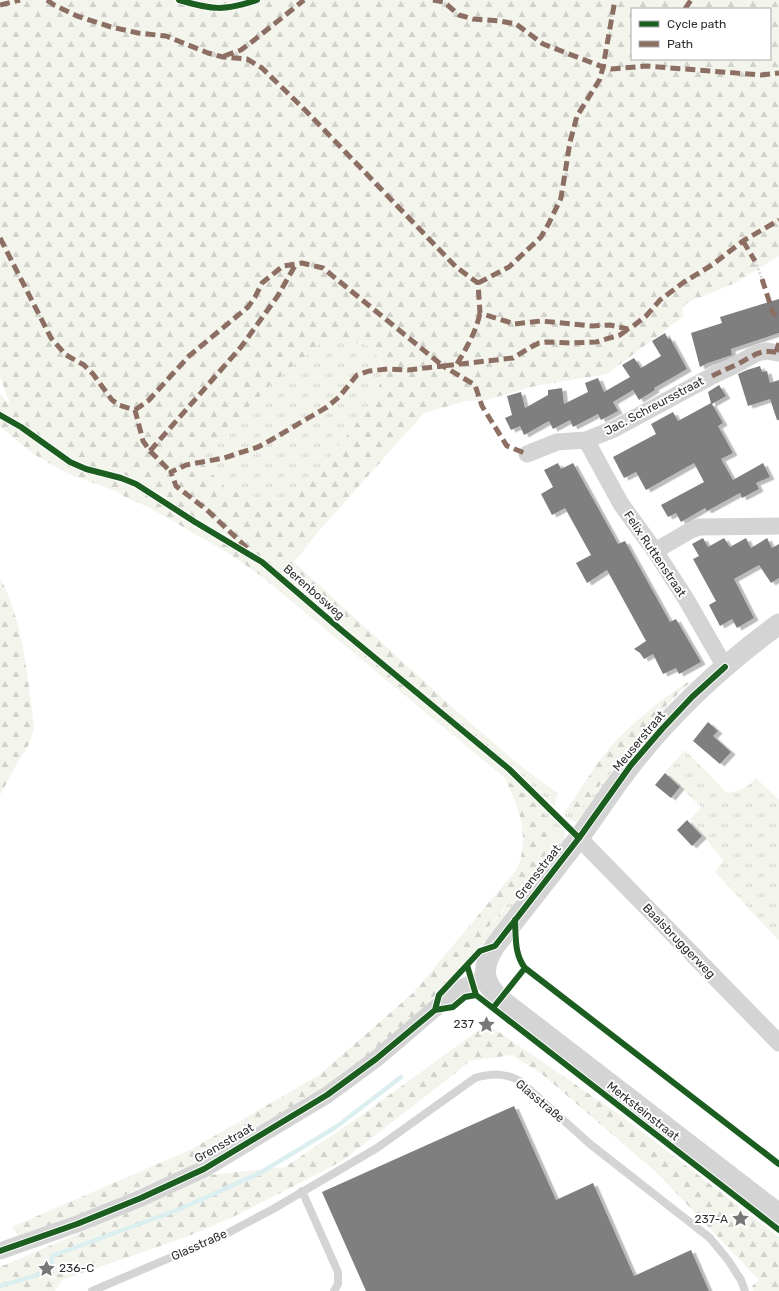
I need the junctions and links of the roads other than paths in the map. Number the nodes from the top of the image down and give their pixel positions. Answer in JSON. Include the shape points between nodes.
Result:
{"nodes":[{"id":1,"x":779,"y":353,"type":"edge"},
{"id":2,"x":586,"y":440,"type":"junction"},
{"id":3,"x":527,"y":454,"type":"dead end"},
{"id":4,"x":779,"y":526,"type":"edge"},
{"id":5,"x":655,"y":551,"type":"junction"},
{"id":6,"x":779,"y":624,"type":"edge"},
{"id":7,"x":725,"y":667,"type":"junction"},
{"id":8,"x":579,"y":838,"type":"junction"},
{"id":9,"x":487,"y":979,"type":"junction"},
{"id":10,"x":779,"y":1043,"type":"edge"},
{"id":11,"x":302,"y":1191,"type":"junction"},
{"id":12,"x":779,"y":1214,"type":"edge"},
{"id":13,"x":0,"y":1251,"type":"edge"},
{"id":14,"x":92,"y":1291,"type":"edge"},
{"id":15,"x":334,"y":1291,"type":"edge"},
{"id":16,"x":745,"y":1291,"type":"edge"}],
"edges":[{"from":1,"to":2,"type":"street","name":"Jac. Schreursstraat","via":[[757,353],[614,429]]},
{"from":2,"to":3,"type":"street","name":"Jac. Schreursstraat","via":[[557,442]]},
{"from":2,"to":5,"type":"street","name":"Felix Ruttenstraat","via":[[621,504]]},
{"from":4,"to":5,"type":"street","via":[[700,527]]},
{"from":5,"to":7,"type":"street","name":"Felix Ruttenstraat"},
{"from":6,"to":7,"type":"street","name":"Meuserstraat"},
{"from":7,"to":8,"type":"street","name":"Meuserstraat","via":[[687,702],[631,765]]},
{"from":8,"to":9,"type":"street","name":"Grensstraat","via":[[491,951],[486,962]]},
{"from":8,"to":10,"type":"street","name":"Baalsbruggerweg"},
{"from":9,"to":12,"type":"street","name":"Merksteinstraat","via":[[490,988],[500,999]]},
{"from":9,"to":13,"type":"street","name":"Grensstraat","via":[[458,989],[376,1059],[327,1095],[204,1169],[77,1224]]},
{"from":11,"to":14,"type":"lane","name":"Glasstraße","via":[[226,1234]]},
{"from":11,"to":15,"type":"lane","via":[[338,1272],[338,1284]]},
{"from":11,"to":16,"type":"lane","name":"Glasstraße","via":[[377,1148],[475,1078],[494,1074],[506,1075],[520,1081],[590,1144],[710,1238],[728,1260]]}]}
